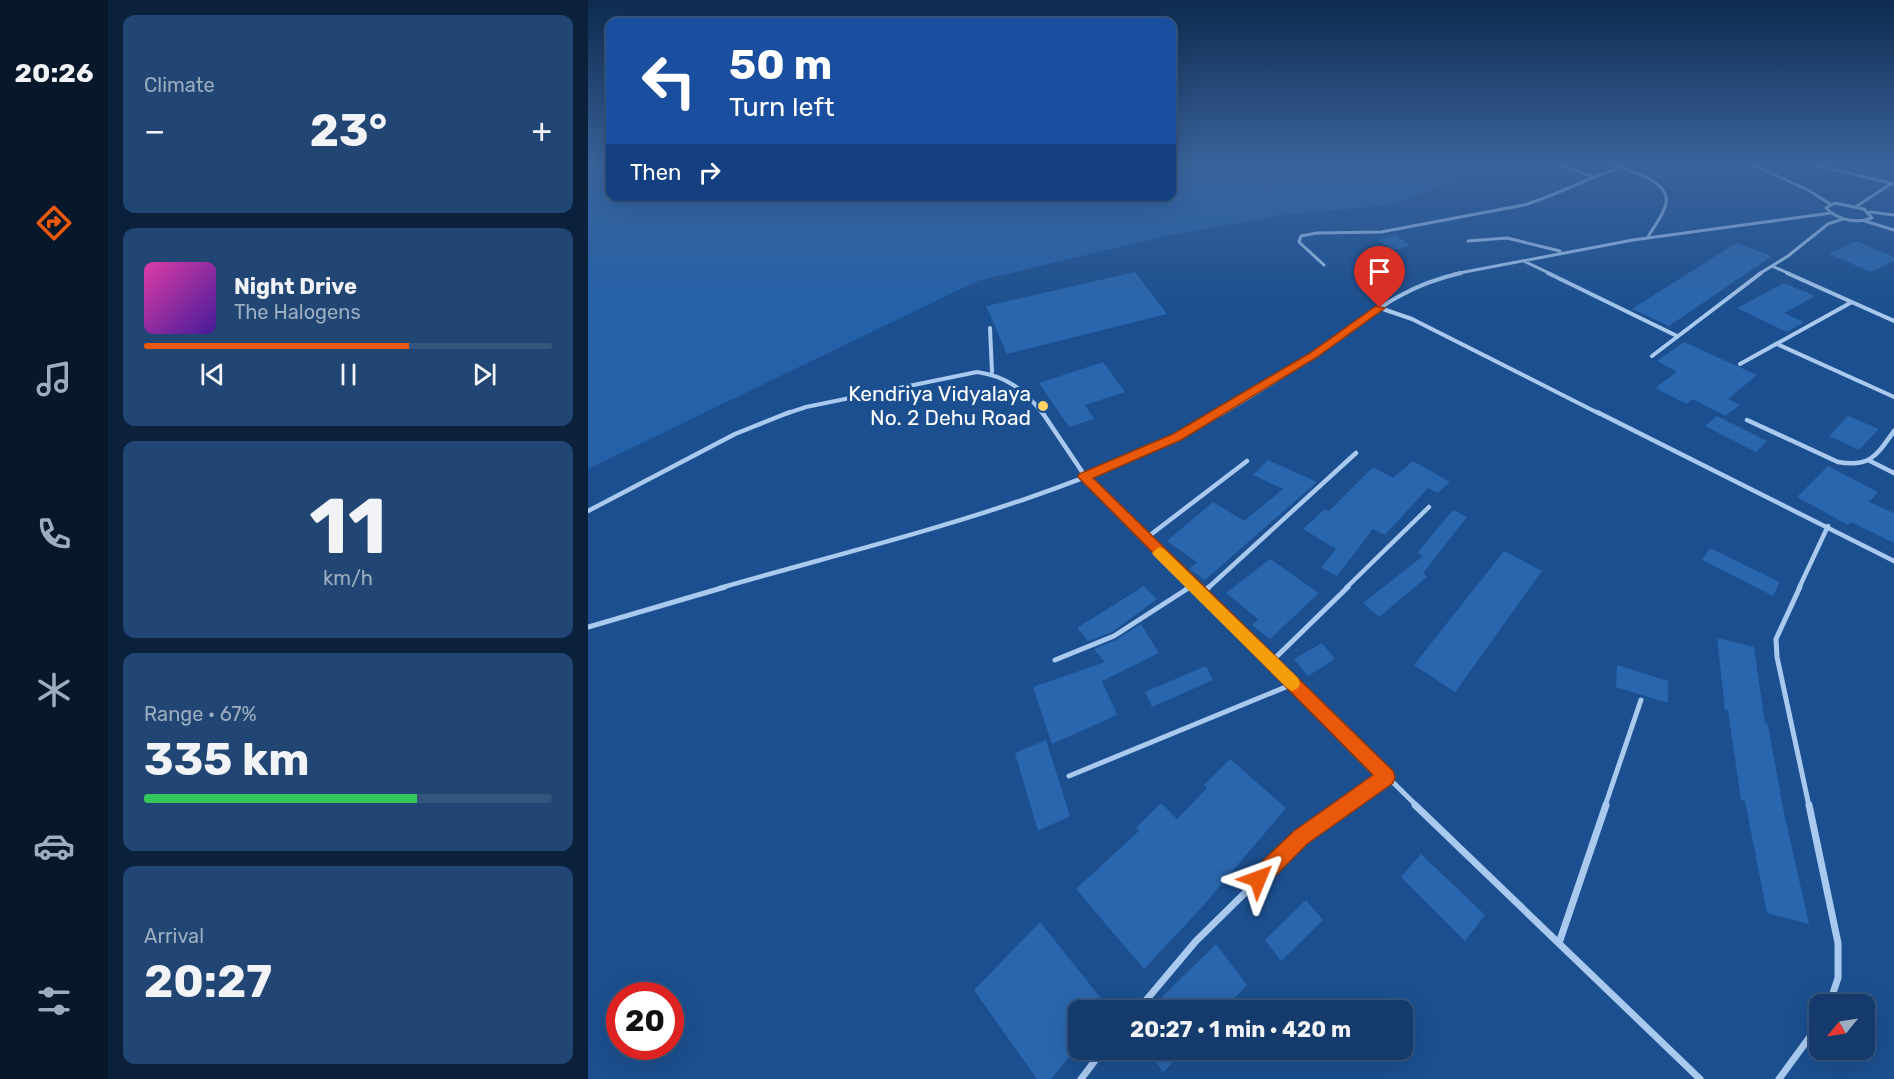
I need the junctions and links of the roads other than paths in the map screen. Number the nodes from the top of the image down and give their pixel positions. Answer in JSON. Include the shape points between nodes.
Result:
{"nodes":[{"id":1,"x":1485,"y":212,"type":"edge"},
{"id":2,"x":1662,"y":212,"type":"edge"},
{"id":3,"x":1869,"y":212,"type":"edge"},
{"id":4,"x":1872,"y":212,"type":"edge"},
{"id":5,"x":1831,"y":213,"type":"joint"},
{"id":6,"x":1894,"y":215,"type":"edge"},
{"id":7,"x":1844,"y":219,"type":"junction"},
{"id":8,"x":1865,"y":221,"type":"junction"},
{"id":9,"x":1894,"y":230,"type":"edge"},
{"id":10,"x":1648,"y":237,"type":"junction"},
{"id":11,"x":1468,"y":241,"type":"dead end"},
{"id":12,"x":1563,"y":252,"type":"junction"},
{"id":13,"x":1522,"y":260,"type":"junction"},
{"id":14,"x":1324,"y":265,"type":"dead end"},
{"id":15,"x":1773,"y":266,"type":"junction"},
{"id":16,"x":1852,"y":302,"type":"junction"},
{"id":17,"x":1380,"y":308,"type":"junction"},
{"id":18,"x":1894,"y":321,"type":"edge"},
{"id":19,"x":990,"y":328,"type":"dead end"},
{"id":20,"x":1677,"y":336,"type":"junction"},
{"id":21,"x":1777,"y":344,"type":"junction"},
{"id":22,"x":1652,"y":356,"type":"dead end"},
{"id":23,"x":1740,"y":364,"type":"dead end"},
{"id":24,"x":992,"y":372,"type":"junction"},
{"id":25,"x":1894,"y":397,"type":"edge"},
{"id":26,"x":1747,"y":420,"type":"dead end"},
{"id":27,"x":1894,"y":431,"type":"edge"},
{"id":28,"x":1356,"y":453,"type":"dead end"},
{"id":29,"x":1247,"y":461,"type":"dead end"},
{"id":30,"x":1870,"y":461,"type":"junction"},
{"id":31,"x":1894,"y":473,"type":"edge"},
{"id":32,"x":1084,"y":477,"type":"junction"},
{"id":33,"x":1429,"y":507,"type":"dead end"},
{"id":34,"x":588,"y":511,"type":"edge"},
{"id":35,"x":1828,"y":526,"type":"junction"},
{"id":36,"x":1145,"y":539,"type":"junction"},
{"id":37,"x":1894,"y":561,"type":"edge"},
{"id":38,"x":1192,"y":585,"type":"junction"},
{"id":39,"x":1202,"y":594,"type":"junction"},
{"id":40,"x":588,"y":627,"type":"edge"},
{"id":41,"x":1055,"y":660,"type":"dead end"},
{"id":42,"x":1270,"y":663,"type":"junction"},
{"id":43,"x":1293,"y":684,"type":"junction"},
{"id":44,"x":1641,"y":699,"type":"dead end"},
{"id":45,"x":1069,"y":776,"type":"dead end"},
{"id":46,"x":1386,"y":777,"type":"junction"},
{"id":47,"x":1559,"y":943,"type":"junction"},
{"id":48,"x":1833,"y":994,"type":"edge"},
{"id":49,"x":1146,"y":1000,"type":"edge"},
{"id":50,"x":1809,"y":1038,"type":"edge"},
{"id":51,"x":1096,"y":1060,"type":"edge"},
{"id":52,"x":1082,"y":1079,"type":"edge"},
{"id":53,"x":1700,"y":1079,"type":"edge"},
{"id":54,"x":1779,"y":1079,"type":"edge"}],
"edges":[{"from":1,"to":14,"type":"lane","via":[[1381,232],[1314,232],[1301,236],[1299,242]]},
{"from":2,"to":10,"type":"lane"},
{"from":3,"to":8,"type":"lane","via":[[1872,218]]},
{"from":4,"to":6,"type":"lane"},
{"from":5,"to":7,"type":"lane"},
{"from":5,"to":10,"type":"lane"},
{"from":7,"to":8,"type":"lane"},
{"from":7,"to":15,"type":"lane","via":[[1828,224]]},
{"from":8,"to":9,"type":"lane"},
{"from":10,"to":12,"type":"lane"},
{"from":11,"to":12,"type":"lane","via":[[1507,238]]},
{"from":12,"to":13,"type":"lane"},
{"from":13,"to":17,"type":"lane","via":[[1436,279],[1414,287]]},
{"from":13,"to":20,"type":"lane"},
{"from":15,"to":16,"type":"lane"},
{"from":15,"to":20,"type":"lane","via":[[1750,279]]},
{"from":16,"to":18,"type":"lane"},
{"from":16,"to":21,"type":"lane"},
{"from":17,"to":32,"type":"lane","via":[[1304,362],[1177,437]]},
{"from":17,"to":35,"type":"lane","via":[[1412,318]]},
{"from":19,"to":24,"type":"lane"},
{"from":20,"to":22,"type":"lane"},
{"from":21,"to":23,"type":"lane"},
{"from":21,"to":25,"type":"lane"},
{"from":24,"to":32,"type":"lane","via":[[1015,384],[1043,414]]},
{"from":24,"to":34,"type":"lane","via":[[976,372],[777,416]]},
{"from":26,"to":30,"type":"lane","via":[[1838,462],[1852,466]]},
{"from":27,"to":30,"type":"lane"},
{"from":28,"to":39,"type":"lane"},
{"from":29,"to":36,"type":"lane"},
{"from":30,"to":31,"type":"lane"},
{"from":32,"to":36,"type":"lane"},
{"from":32,"to":40,"type":"lane","via":[[975,514]]},
{"from":33,"to":42,"type":"lane"},
{"from":35,"to":37,"type":"lane"},
{"from":35,"to":48,"type":"lane","via":[[1776,639],[1838,943],[1838,978]]},
{"from":36,"to":38,"type":"lane"},
{"from":38,"to":39,"type":"lane"},
{"from":38,"to":41,"type":"lane","via":[[1114,636]]},
{"from":39,"to":42,"type":"lane"},
{"from":42,"to":43,"type":"lane"},
{"from":43,"to":45,"type":"lane"},
{"from":43,"to":46,"type":"lane"},
{"from":44,"to":47,"type":"lane"},
{"from":46,"to":47,"type":"lane"},
{"from":46,"to":49,"type":"lane","via":[[1301,838],[1196,941]]},
{"from":47,"to":53,"type":"lane"},
{"from":50,"to":54,"type":"lane"},
{"from":51,"to":52,"type":"lane"}]}
